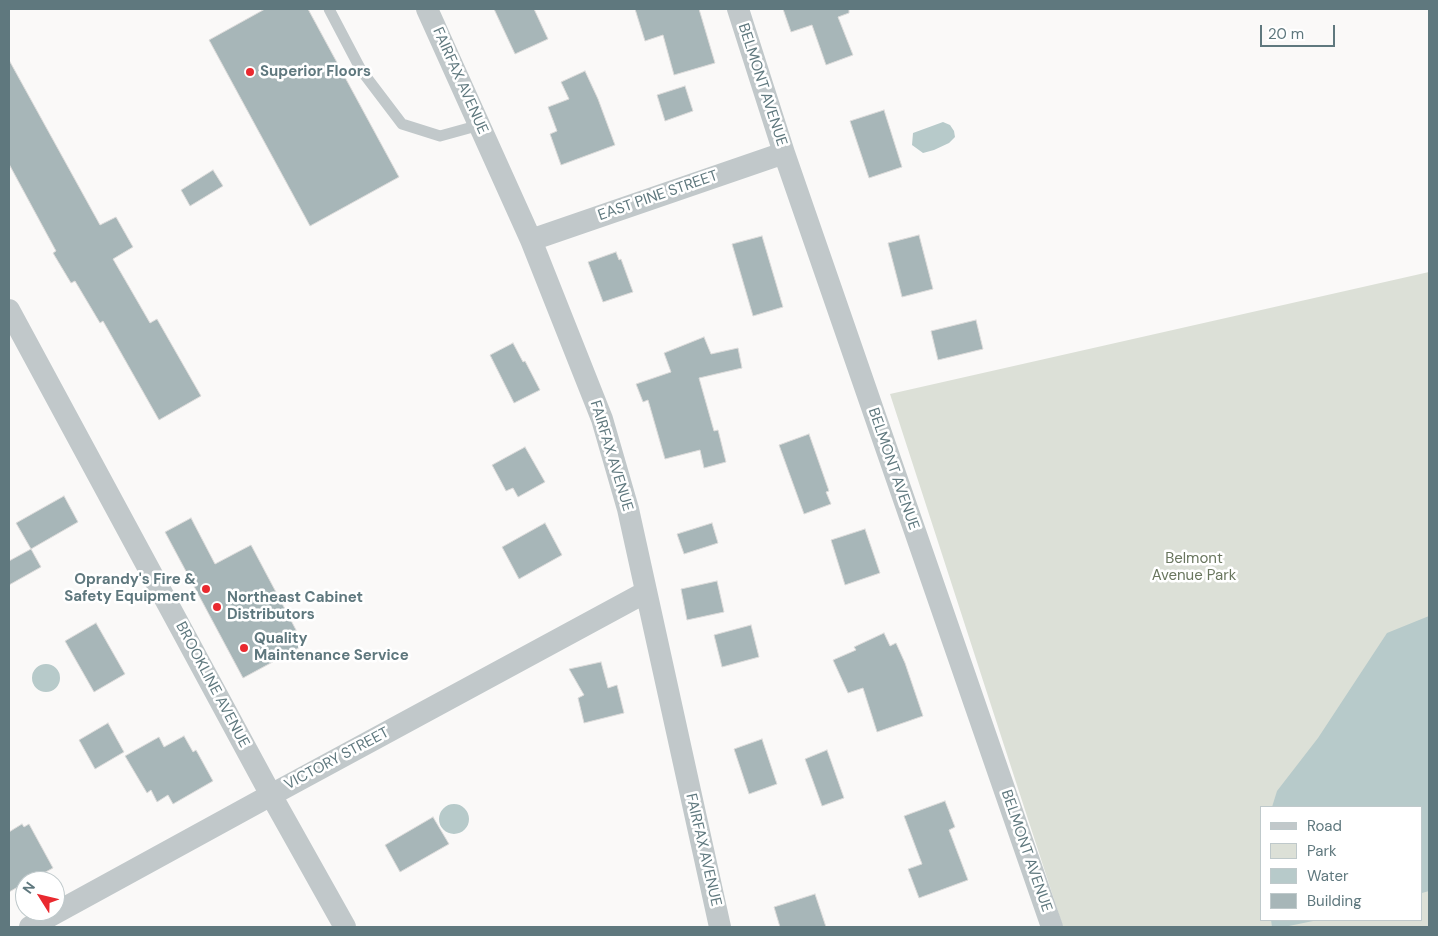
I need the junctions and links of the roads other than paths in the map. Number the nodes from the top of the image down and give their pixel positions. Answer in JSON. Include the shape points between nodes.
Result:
{"nodes":[{"id":1,"x":329,"y":9,"type":"edge"},
{"id":2,"x":427,"y":9,"type":"edge"},
{"id":3,"x":738,"y":9,"type":"edge"},
{"id":4,"x":480,"y":126,"type":"junction"},
{"id":5,"x":784,"y":153,"type":"junction"},
{"id":6,"x":531,"y":240,"type":"junction"},
{"id":7,"x":9,"y":310,"type":"edge"},
{"id":8,"x":646,"y":592,"type":"junction"},
{"id":9,"x":271,"y":795,"type":"junction"},
{"id":10,"x":30,"y":927,"type":"edge"},
{"id":11,"x":345,"y":927,"type":"edge"},
{"id":12,"x":720,"y":927,"type":"edge"},
{"id":13,"x":1052,"y":927,"type":"edge"}],
"edges":[{"from":1,"to":4,"type":"lane","via":[[361,70],[402,124],[440,136]]},
{"from":2,"to":4,"type":"street","name":"FAIRFAX AVENUE"},
{"from":3,"to":5,"type":"street","name":"BELMONT AVENUE"},
{"from":4,"to":6,"type":"street","name":"FAIRFAX AVENUE"},
{"from":5,"to":6,"type":"street","name":"EAST PINE STREET"},
{"from":5,"to":13,"type":"street","name":"BELMONT AVENUE"},
{"from":6,"to":8,"type":"street","name":"FAIRFAX AVENUE","via":[[602,420],[628,509]]},
{"from":7,"to":9,"type":"street","name":"BROOKLINE AVENUE"},
{"from":8,"to":9,"type":"street","name":"VICTORY STREET"},
{"from":8,"to":12,"type":"street","name":"FAIRFAX AVENUE"},
{"from":9,"to":10,"type":"street","name":"VICTORY STREET"},
{"from":9,"to":11,"type":"street","name":"BROOKLINE AVENUE"}]}
